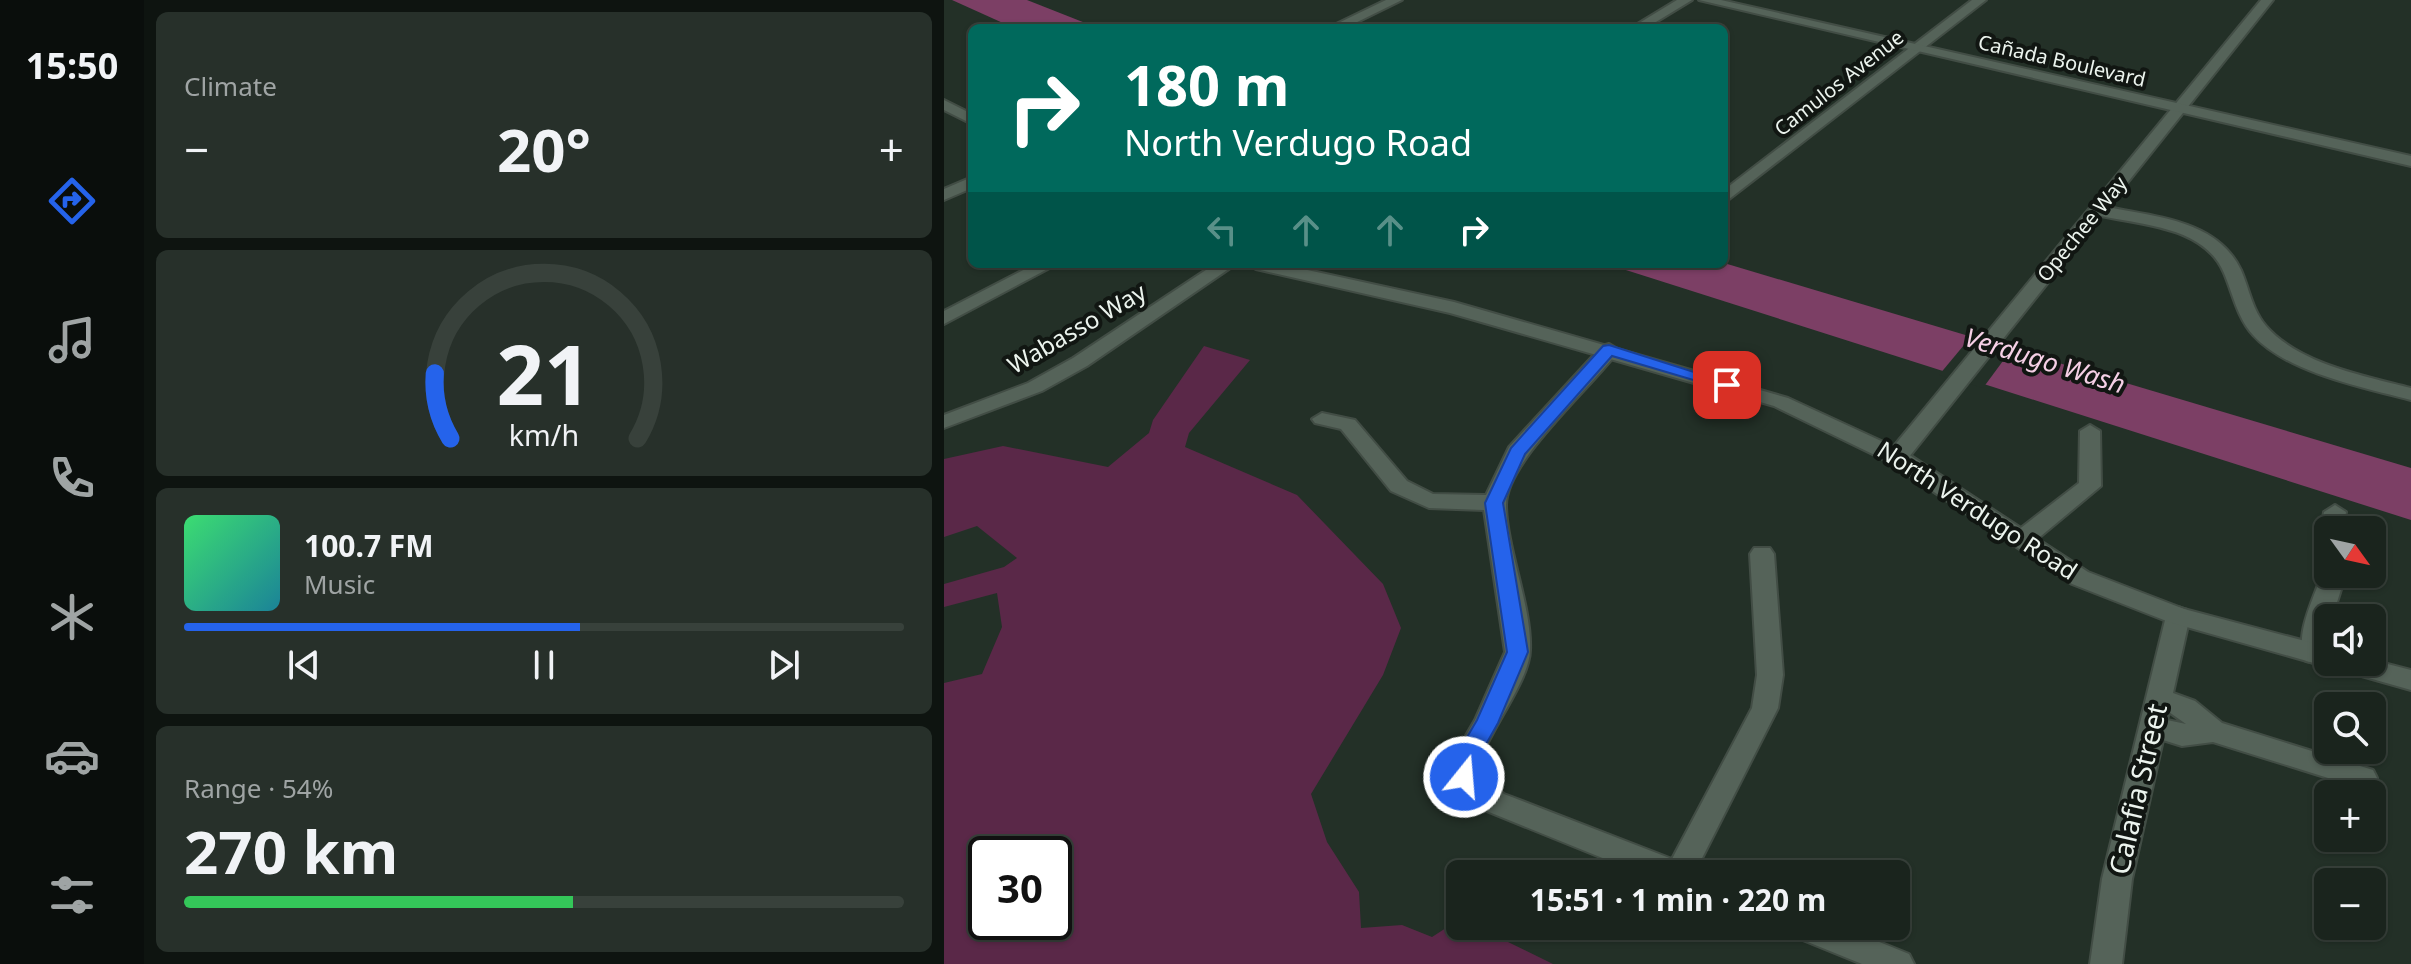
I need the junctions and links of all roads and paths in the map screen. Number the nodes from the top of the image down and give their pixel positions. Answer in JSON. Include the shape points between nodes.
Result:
{"nodes":[{"id":1,"x":1396,"y":0,"type":"edge"},
{"id":2,"x":1686,"y":0,"type":"edge"},
{"id":3,"x":1705,"y":0,"type":"edge"},
{"id":4,"x":1980,"y":0,"type":"edge"},
{"id":5,"x":2267,"y":0,"type":"edge"},
{"id":6,"x":1343,"y":24,"type":"edge"},
{"id":7,"x":1644,"y":24,"type":"edge"},
{"id":8,"x":1915,"y":49,"type":"junction"},
{"id":9,"x":944,"y":104,"type":"edge"},
{"id":10,"x":2180,"y":108,"type":"junction"},
{"id":11,"x":968,"y":118,"type":"edge"},
{"id":12,"x":2411,"y":161,"type":"edge"},
{"id":13,"x":968,"y":184,"type":"edge"},
{"id":14,"x":944,"y":195,"type":"edge"},
{"id":15,"x":1728,"y":195,"type":"edge"},
{"id":16,"x":2098,"y":210,"type":"junction"},
{"id":17,"x":1040,"y":268,"type":"edge"},
{"id":18,"x":1221,"y":268,"type":"edge"},
{"id":19,"x":1274,"y":268,"type":"edge"},
{"id":20,"x":944,"y":318,"type":"edge"},
{"id":21,"x":1609,"y":350,"type":"junction"},
{"id":22,"x":2411,"y":394,"type":"edge"},
{"id":23,"x":1322,"y":419,"type":"dead end"},
{"id":24,"x":944,"y":422,"type":"edge"},
{"id":25,"x":2090,"y":431,"type":"dead end"},
{"id":26,"x":1897,"y":457,"type":"junction"},
{"id":27,"x":1494,"y":503,"type":"junction"},
{"id":28,"x":2021,"y":540,"type":"junction"},
{"id":29,"x":1762,"y":554,"type":"dead end"},
{"id":30,"x":2178,"y":616,"type":"junction"},
{"id":31,"x":2314,"y":654,"type":"edge"},
{"id":32,"x":2386,"y":673,"type":"edge"},
{"id":33,"x":2411,"y":680,"type":"edge"},
{"id":34,"x":2159,"y":698,"type":"junction"},
{"id":35,"x":2152,"y":727,"type":"junction"},
{"id":36,"x":2213,"y":731,"type":"junction"},
{"id":37,"x":2363,"y":778,"type":"dead end"},
{"id":38,"x":1641,"y":860,"type":"edge"},
{"id":39,"x":1684,"y":860,"type":"edge"},
{"id":40,"x":1839,"y":940,"type":"edge"},
{"id":41,"x":1898,"y":964,"type":"edge"},
{"id":42,"x":2106,"y":964,"type":"edge"}],
"edges":[{"from":1,"to":6,"type":"street"},
{"from":2,"to":7,"type":"street"},
{"from":3,"to":8,"type":"street","name":"Cañada Boulevard"},
{"from":4,"to":8,"type":"street","name":"Camulos Avenue"},
{"from":5,"to":10,"type":"street","name":"Opechee Way"},
{"from":8,"to":10,"type":"street","name":"Cañada Boulevard"},
{"from":8,"to":15,"type":"street","name":"Camulos Avenue"},
{"from":9,"to":11,"type":"street"},
{"from":10,"to":12,"type":"street","name":"Cañada Boulevard"},
{"from":10,"to":16,"type":"street","name":"Opechee Way"},
{"from":13,"to":14,"type":"street"},
{"from":16,"to":22,"type":"street","via":[[2177,228],[2209,242],[2230,263],[2250,319],[2282,347],[2327,369]]},
{"from":16,"to":26,"type":"street","name":"Opechee Way"},
{"from":17,"to":20,"type":"street"},
{"from":18,"to":24,"type":"street","name":"Wabasso Way","via":[[1080,362],[1035,387]]},
{"from":19,"to":21,"type":"street","name":"North Verdugo Road"},
{"from":21,"to":26,"type":"street","name":"North Verdugo Road","via":[[1781,402]]},
{"from":21,"to":27,"type":"street","via":[[1517,452]]},
{"from":23,"to":27,"type":"street","via":[[1348,424],[1399,486],[1429,501]]},
{"from":25,"to":28,"type":"street","via":[[2090,486]]},
{"from":26,"to":28,"type":"street","name":"North Verdugo Road"},
{"from":27,"to":38,"type":"street","via":[[1518,652],[1465,761],[1464,777],[1494,802]]},
{"from":28,"to":30,"type":"street","name":"North Verdugo Road","via":[[2080,578]]},
{"from":29,"to":39,"type":"street","via":[[1770,675],[1765,708]]},
{"from":30,"to":31,"type":"street","name":"North Verdugo Road"},
{"from":30,"to":34,"type":"street","name":"Calafia Street"},
{"from":32,"to":33,"type":"street"},
{"from":34,"to":35,"type":"street","name":"Calafia Street"},
{"from":34,"to":36,"type":"street","via":[[2186,708]]},
{"from":35,"to":36,"type":"street","via":[[2182,735]]},
{"from":35,"to":42,"type":"street","name":"Calafia Street","via":[[2117,879]]},
{"from":36,"to":37,"type":"street"},
{"from":40,"to":41,"type":"street"}]}
